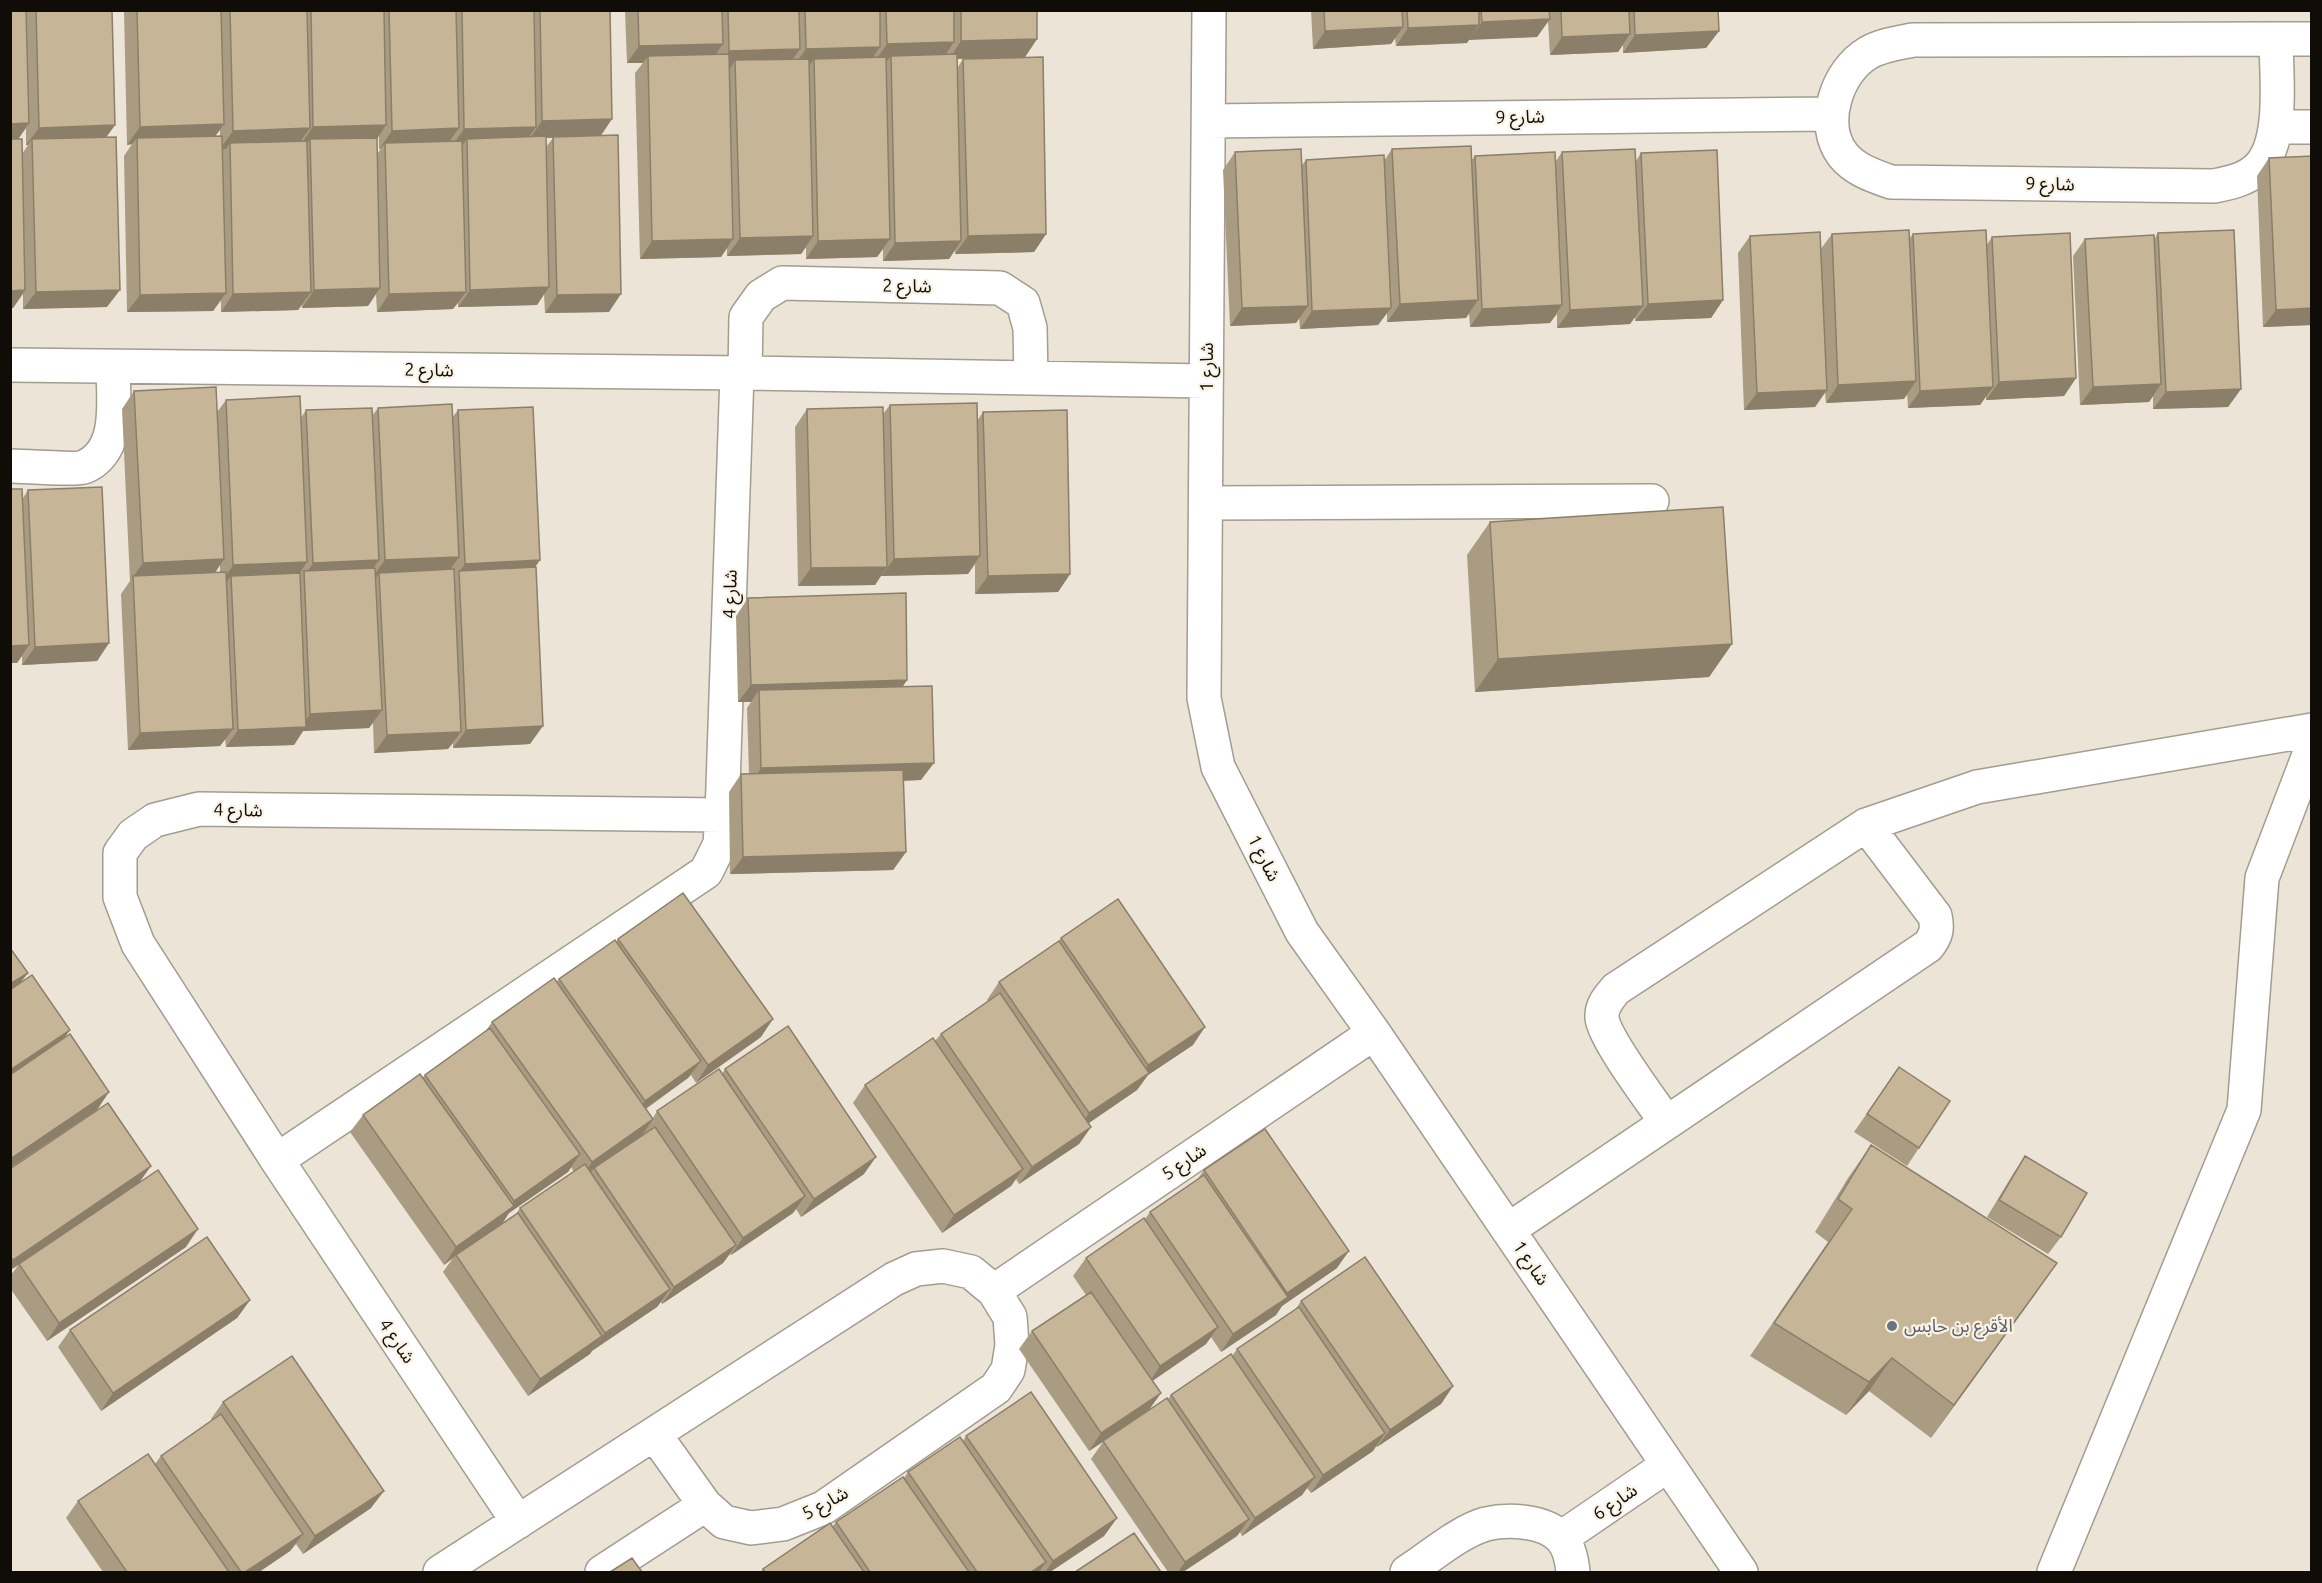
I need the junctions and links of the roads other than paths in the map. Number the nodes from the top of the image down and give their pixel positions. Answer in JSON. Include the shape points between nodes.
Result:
{"nodes":[{"id":1,"x":1209,"y":10,"type":"edge"},
{"id":2,"x":2277,"y":39,"type":"junction"},
{"id":3,"x":2312,"y":39,"type":"edge"},
{"id":4,"x":1832,"y":114,"type":"junction"},
{"id":5,"x":1209,"y":121,"type":"junction"},
{"id":6,"x":2277,"y":127,"type":"junction"},
{"id":7,"x":2312,"y":127,"type":"edge"},
{"id":8,"x":10,"y":365,"type":"edge"},
{"id":9,"x":113,"y":367,"type":"junction"},
{"id":10,"x":741,"y":374,"type":"junction"},
{"id":11,"x":1031,"y":378,"type":"junction"},
{"id":12,"x":1206,"y":381,"type":"junction"},
{"id":13,"x":10,"y":466,"type":"edge"},
{"id":14,"x":1652,"y":501,"type":"dead end"},
{"id":15,"x":1206,"y":503,"type":"junction"},
{"id":16,"x":2312,"y":730,"type":"edge"},
{"id":17,"x":2312,"y":747,"type":"edge"},
{"id":18,"x":722,"y":815,"type":"junction"},
{"id":19,"x":1866,"y":825,"type":"junction"},
{"id":20,"x":1374,"y":1033,"type":"junction"},
{"id":21,"x":1666,"y":1122,"type":"junction"},
{"id":22,"x":277,"y":1160,"type":"junction"},
{"id":23,"x":1508,"y":1230,"type":"junction"},
{"id":24,"x":994,"y":1291,"type":"junction"},
{"id":25,"x":655,"y":1435,"type":"junction"},
{"id":26,"x":1668,"y":1465,"type":"junction"},
{"id":27,"x":705,"y":1505,"type":"junction"},
{"id":28,"x":518,"y":1522,"type":"junction"},
{"id":29,"x":1562,"y":1538,"type":"junction"},
{"id":30,"x":440,"y":1572,"type":"edge"},
{"id":31,"x":602,"y":1572,"type":"edge"},
{"id":32,"x":1407,"y":1572,"type":"edge"},
{"id":33,"x":1573,"y":1572,"type":"edge"},
{"id":34,"x":1741,"y":1572,"type":"edge"},
{"id":35,"x":2054,"y":1572,"type":"edge"}],
"edges":[{"from":1,"to":5,"type":"street","name":"شارع 1"},
{"from":2,"to":3,"type":"street","name":"شارع 9"},
{"from":2,"to":4,"type":"street","name":"شارع 9","via":[[1912,40],[1867,53],[1848,73],[1836,94]]},
{"from":2,"to":6,"type":"street","name":"شارع 9"},
{"from":4,"to":5,"type":"street","name":"شارع 9"},
{"from":4,"to":6,"type":"street","name":"شارع 9","via":[[1833,132],[1843,154],[1864,172],[1891,182],[2214,186],[2236,182],[2257,169],[2271,150]]},
{"from":5,"to":12,"type":"street","name":"شارع 1"},
{"from":6,"to":7,"type":"street"},
{"from":8,"to":9,"type":"street","name":"شارع 2"},
{"from":9,"to":10,"type":"street","name":"شارع 2"},
{"from":9,"to":13,"type":"street","via":[[113,430],[102,453],[83,468]]},
{"from":10,"to":11,"type":"street","name":"شارع 2"},
{"from":10,"to":11,"type":"street","name":"شارع 2","via":[[746,317],[761,296],[782,283],[1000,288],[1023,303],[1030,328]]},
{"from":10,"to":18,"type":"street","name":"شارع 4"},
{"from":11,"to":12,"type":"street","name":"شارع 2"},
{"from":12,"to":15,"type":"street","name":"شارع 1"},
{"from":14,"to":15,"type":"street"},
{"from":15,"to":20,"type":"street","name":"شارع 1","via":[[1204,698],[1218,767],[1302,932]]},
{"from":16,"to":19,"type":"street","via":[[1977,787]]},
{"from":17,"to":35,"type":"street","via":[[2262,878],[2244,1110]]},
{"from":18,"to":22,"type":"street","name":"شارع 4","via":[[720,844],[706,872]]},
{"from":18,"to":22,"type":"street","name":"شارع 4","via":[[199,809],[155,820],[133,835],[120,853],[120,897],[138,944]]},
{"from":19,"to":21,"type":"street","via":[[1616,989],[1605,1003],[1602,1016],[1607,1034]]},
{"from":19,"to":21,"type":"street","via":[[1935,916],[1935,937]]},
{"from":20,"to":23,"type":"street","name":"شارع 1"},
{"from":20,"to":24,"type":"street","name":"شارع 5"},
{"from":21,"to":23,"type":"street"},
{"from":22,"to":28,"type":"street","name":"شارع 4"},
{"from":23,"to":26,"type":"street","name":"شارع 1"},
{"from":24,"to":25,"type":"street","name":"شارع 5","via":[[971,1272],[943,1266],[916,1269],[894,1279]]},
{"from":24,"to":27,"type":"street","name":"شارع 5","via":[[1010,1317],[1012,1346],[1008,1370],[996,1388],[823,1508],[783,1524],[751,1528],[724,1522]]},
{"from":25,"to":27,"type":"street","name":"شارع 5"},
{"from":25,"to":28,"type":"street","name":"شارع 5"},
{"from":26,"to":29,"type":"street","name":"شارع 6"},
{"from":26,"to":34,"type":"street","name":"شارع 1"},
{"from":27,"to":31,"type":"street"},
{"from":28,"to":30,"type":"street","name":"شارع 5"},
{"from":29,"to":32,"type":"street","via":[[1539,1525],[1485,1524]]},
{"from":29,"to":33,"type":"street"}]}
